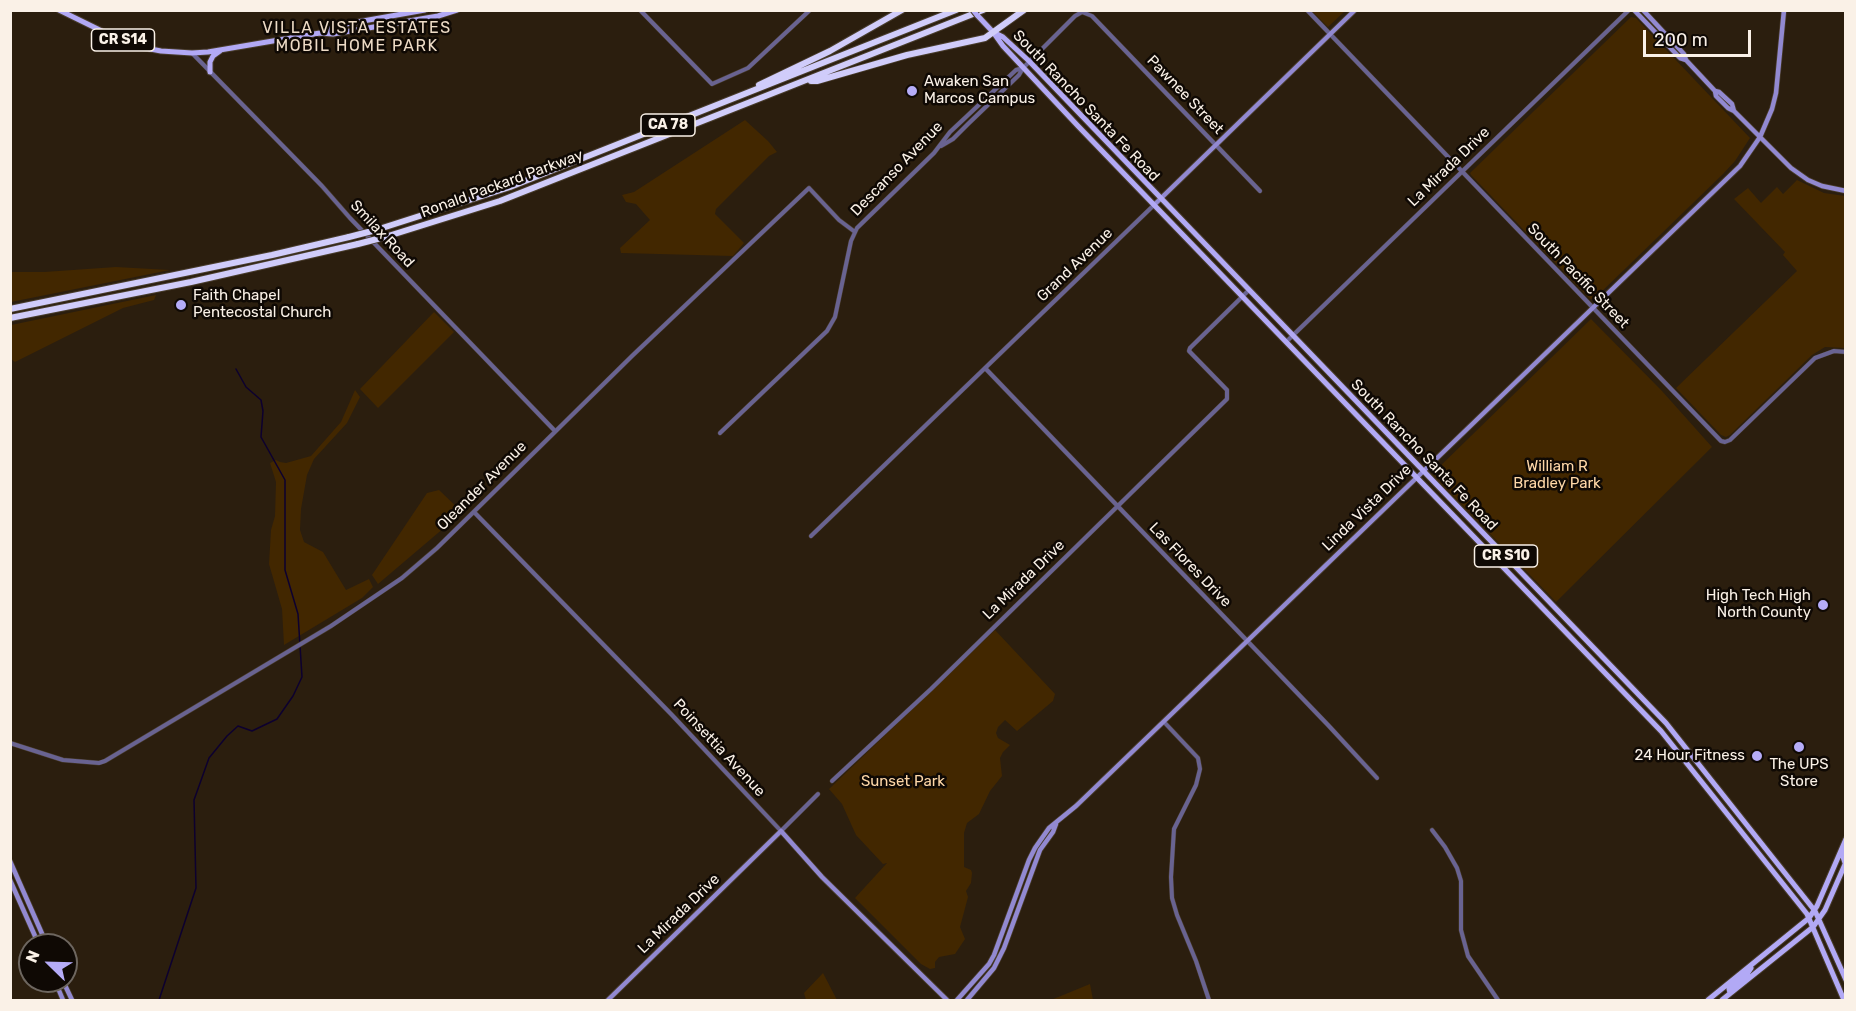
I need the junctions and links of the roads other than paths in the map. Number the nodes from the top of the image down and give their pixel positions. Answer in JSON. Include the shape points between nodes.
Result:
{"nodes":[{"id":1,"x":59,"y":10,"type":"edge"},
{"id":2,"x":425,"y":10,"type":"edge"},
{"id":3,"x":457,"y":10,"type":"edge"},
{"id":4,"x":640,"y":10,"type":"edge"},
{"id":5,"x":810,"y":10,"type":"edge"},
{"id":6,"x":902,"y":10,"type":"edge"},
{"id":7,"x":956,"y":10,"type":"edge"},
{"id":8,"x":973,"y":10,"type":"edge"},
{"id":9,"x":983,"y":10,"type":"edge"},
{"id":10,"x":1024,"y":10,"type":"edge"},
{"id":11,"x":1307,"y":10,"type":"edge"},
{"id":12,"x":1355,"y":10,"type":"edge"},
{"id":13,"x":1629,"y":10,"type":"edge"},
{"id":14,"x":1634,"y":10,"type":"edge"},
{"id":15,"x":1643,"y":10,"type":"edge"},
{"id":16,"x":1785,"y":10,"type":"edge"},
{"id":17,"x":1092,"y":16,"type":"joint"},
{"id":18,"x":993,"y":32,"type":"junction"},
{"id":19,"x":320,"y":33,"type":"junction"},
{"id":20,"x":1330,"y":35,"type":"junction"},
{"id":21,"x":222,"y":50,"type":"junction"},
{"id":22,"x":192,"y":53,"type":"junction"},
{"id":23,"x":1686,"y":60,"type":"junction"},
{"id":24,"x":1029,"y":61,"type":"junction"},
{"id":25,"x":1023,"y":68,"type":"junction"},
{"id":26,"x":210,"y":72,"type":"junction"},
{"id":27,"x":804,"y":81,"type":"junction"},
{"id":28,"x":718,"y":105,"type":"junction"},
{"id":29,"x":1760,"y":137,"type":"junction"},
{"id":30,"x":1216,"y":145,"type":"junction"},
{"id":31,"x":940,"y":146,"type":"junction"},
{"id":32,"x":1115,"y":164,"type":"junction"},
{"id":33,"x":1130,"y":167,"type":"junction"},
{"id":34,"x":1461,"y":172,"type":"junction"},
{"id":35,"x":1260,"y":191,"type":"dead end"},
{"id":36,"x":1845,"y":191,"type":"edge"},
{"id":37,"x":1160,"y":199,"type":"junction"},
{"id":38,"x":1154,"y":205,"type":"junction"},
{"id":39,"x":855,"y":232,"type":"junction"},
{"id":40,"x":1249,"y":290,"type":"junction"},
{"id":41,"x":1243,"y":296,"type":"junction"},
{"id":42,"x":1593,"y":308,"type":"junction"},
{"id":43,"x":10,"y":309,"type":"edge"},
{"id":44,"x":10,"y":318,"type":"edge"},
{"id":45,"x":1292,"y":336,"type":"junction"},
{"id":46,"x":1286,"y":342,"type":"junction"},
{"id":47,"x":1845,"y":352,"type":"edge"},
{"id":48,"x":985,"y":368,"type":"junction"},
{"id":49,"x":555,"y":431,"type":"junction"},
{"id":50,"x":720,"y":433,"type":"dead end"},
{"id":51,"x":1423,"y":471,"type":"junction"},
{"id":52,"x":1417,"y":477,"type":"junction"},
{"id":53,"x":1117,"y":506,"type":"junction"},
{"id":54,"x":474,"y":512,"type":"junction"},
{"id":55,"x":811,"y":536,"type":"dead end"},
{"id":56,"x":1248,"y":641,"type":"junction"},
{"id":57,"x":1164,"y":722,"type":"junction"},
{"id":58,"x":10,"y":743,"type":"edge"},
{"id":59,"x":1377,"y":778,"type":"dead end"},
{"id":60,"x":832,"y":781,"type":"dead end"},
{"id":61,"x":818,"y":794,"type":"dead end"},
{"id":62,"x":1056,"y":824,"type":"junction"},
{"id":63,"x":1432,"y":830,"type":"dead end"},
{"id":64,"x":781,"y":831,"type":"junction"},
{"id":65,"x":1845,"y":839,"type":"edge"},
{"id":66,"x":1845,"y":849,"type":"edge"},
{"id":67,"x":10,"y":861,"type":"edge"},
{"id":68,"x":1845,"y":862,"type":"edge"},
{"id":69,"x":10,"y":880,"type":"edge"},
{"id":70,"x":1815,"y":911,"type":"junction"},
{"id":71,"x":1809,"y":918,"type":"junction"},
{"id":72,"x":1819,"y":920,"type":"junction"},
{"id":73,"x":1813,"y":927,"type":"junction"},
{"id":74,"x":34,"y":933,"type":"edge"},
{"id":75,"x":42,"y":933,"type":"edge"},
{"id":76,"x":1753,"y":964,"type":"junction"},
{"id":77,"x":1845,"y":980,"type":"edge"},
{"id":78,"x":1730,"y":993,"type":"junction"},
{"id":79,"x":1844,"y":997,"type":"edge"},
{"id":80,"x":608,"y":1000,"type":"edge"},
{"id":81,"x":947,"y":1000,"type":"edge"},
{"id":82,"x":957,"y":1000,"type":"edge"},
{"id":83,"x":967,"y":1000,"type":"edge"},
{"id":84,"x":1209,"y":1000,"type":"edge"},
{"id":85,"x":1497,"y":1000,"type":"edge"},
{"id":86,"x":1708,"y":1000,"type":"edge"},
{"id":87,"x":1722,"y":1000,"type":"edge"}],
"edges":[{"from":1,"to":22,"type":"main road","number":"CR S14","via":[[140,47]]},
{"from":2,"to":19,"type":"main road","number":"CR S14","via":[[332,27]]},
{"from":3,"to":19,"type":"main road","number":"CR S14","via":[[348,32]]},
{"from":4,"to":5,"type":"street","via":[[712,84],[748,68]]},
{"from":6,"to":28,"type":"highway","via":[[830,51]]},
{"from":7,"to":28,"type":"highway","name":"Ronald Packard Parkway","number":"CA 78"},
{"from":8,"to":18,"type":"main road","number":"CR S10","bridge":true},
{"from":9,"to":27,"type":"highway","name":"Ronald Packard Parkway","number":"CA 78"},
{"from":10,"to":18,"type":"highway"},
{"from":11,"to":20,"type":"street","name":"South Pacific Street"},
{"from":12,"to":20,"type":"main road","name":"Grand Avenue"},
{"from":13,"to":34,"type":"street","name":"La Mirada Drive"},
{"from":14,"to":23,"type":"main road"},
{"from":15,"to":23,"type":"main road"},
{"from":16,"to":29,"type":"main road","name":"Linda Vista Drive","via":[[1776,93]]},
{"from":17,"to":24,"type":"street","name":"Descanso Avenue","via":[[1078,14]]},
{"from":17,"to":30,"type":"street","name":"Pawnee Street"},
{"from":18,"to":24,"type":"main road","name":"South Rancho Santa Fe Road","number":"CR S10"},
{"from":18,"to":25,"type":"main road","name":"South Rancho Santa Fe Road","number":"CR S10"},
{"from":18,"to":27,"type":"highway","via":[[985,38],[817,81]]},
{"from":19,"to":21,"type":"main road","number":"CR S14"},
{"from":20,"to":30,"type":"main road","name":"Grand Avenue"},
{"from":20,"to":34,"type":"street","name":"South Pacific Street"},
{"from":21,"to":22,"type":"main road","number":"CR S14"},
{"from":21,"to":26,"type":"main road","via":[[213,56]]},
{"from":22,"to":26,"type":"street","name":"Smilax Road"},
{"from":23,"to":29,"type":"main road"},
{"from":24,"to":25,"type":"street","name":"Descanso Avenue"},
{"from":24,"to":33,"type":"main road","name":"South Rancho Santa Fe Road","number":"CR S10"},
{"from":25,"to":31,"type":"street","via":[[953,139]]},
{"from":25,"to":31,"type":"street","name":"Descanso Avenue","via":[[1016,70],[957,124]]},
{"from":25,"to":32,"type":"main road","name":"South Rancho Santa Fe Road","number":"CR S10"},
{"from":26,"to":49,"type":"street","name":"Smilax Road"},
{"from":27,"to":44,"type":"highway","name":"Ronald Packard Parkway","number":"CA 78","bridge":true,"via":[[500,201],[385,237]]},
{"from":28,"to":43,"type":"highway","name":"Ronald Packard Parkway","number":"CA 78","bridge":true,"via":[[510,187],[376,230]]},
{"from":29,"to":36,"type":"main road","via":[[1797,173],[1821,186]]},
{"from":29,"to":42,"type":"main road","name":"Linda Vista Drive","via":[[1740,166]]},
{"from":30,"to":35,"type":"street","name":"Pawnee Street"},
{"from":30,"to":37,"type":"main road","name":"Grand Avenue"},
{"from":31,"to":39,"type":"street","name":"Descanso Avenue"},
{"from":32,"to":33,"type":"main road"},
{"from":32,"to":38,"type":"main road","name":"South Rancho Santa Fe Road","number":"CR S10"},
{"from":33,"to":37,"type":"main road","name":"South Rancho Santa Fe Road","number":"CR S10"},
{"from":34,"to":42,"type":"street","name":"South Pacific Street"},
{"from":34,"to":45,"type":"street","name":"La Mirada Drive"},
{"from":37,"to":38,"type":"main road","name":"Grand Avenue"},
{"from":37,"to":40,"type":"main road","name":"South Rancho Santa Fe Road","number":"CR S10"},
{"from":38,"to":41,"type":"main road","name":"South Rancho Santa Fe Road","number":"CR S10"},
{"from":38,"to":48,"type":"street","name":"Grand Avenue"},
{"from":39,"to":49,"type":"street","name":"Oleander Avenue","via":[[809,188]]},
{"from":39,"to":50,"type":"street","name":"Descanso Avenue","via":[[835,317],[827,331]]},
{"from":40,"to":41,"type":"street"},
{"from":40,"to":45,"type":"main road","name":"South Rancho Santa Fe Road","number":"CR S10"},
{"from":41,"to":46,"type":"main road","name":"South Rancho Santa Fe Road","number":"CR S10"},
{"from":41,"to":53,"type":"street","name":"La Mirada Drive","via":[[1189,351],[1227,390],[1227,399]]},
{"from":42,"to":47,"type":"street","name":"South Pacific Street","via":[[1725,442],[1815,357]]},
{"from":42,"to":51,"type":"main road","name":"Linda Vista Drive"},
{"from":45,"to":46,"type":"street","name":"La Mirada Drive"},
{"from":45,"to":51,"type":"main road","name":"South Rancho Santa Fe Road","number":"CR S10"},
{"from":46,"to":52,"type":"main road","name":"South Rancho Santa Fe Road","number":"CR S10"},
{"from":48,"to":53,"type":"street","name":"Las Flores Drive"},
{"from":48,"to":55,"type":"street","name":"Grand Avenue"},
{"from":49,"to":54,"type":"street","name":"Oleander Avenue"},
{"from":51,"to":52,"type":"main road","name":"Linda Vista Drive"},
{"from":51,"to":70,"type":"main road","name":"South Rancho Santa Fe Road","number":"CR S10","via":[[1668,725]]},
{"from":52,"to":56,"type":"main road","name":"Linda Vista Drive"},
{"from":52,"to":71,"type":"main road","name":"South Rancho Santa Fe Road","number":"CR S10","via":[[1661,731]]},
{"from":53,"to":56,"type":"street","name":"Las Flores Drive"},
{"from":53,"to":60,"type":"street","name":"La Mirada Drive"},
{"from":54,"to":58,"type":"street","name":"Oleander Avenue","via":[[405,577],[302,644],[111,758],[99,763],[63,760]]},
{"from":54,"to":64,"type":"street","name":"Poinsettia Avenue"},
{"from":56,"to":57,"type":"main road","name":"Linda Vista Drive"},
{"from":56,"to":59,"type":"street","name":"Las Flores Drive"},
{"from":57,"to":62,"type":"main road","name":"Linda Vista Drive"},
{"from":57,"to":84,"type":"street","via":[[1198,758],[1200,769],[1174,829],[1171,877],[1177,915]]},
{"from":61,"to":64,"type":"street","name":"La Mirada Drive"},
{"from":62,"to":82,"type":"main road","via":[[1035,848],[989,964]]},
{"from":62,"to":83,"type":"main road","via":[[1038,856],[994,968]]},
{"from":63,"to":85,"type":"street","via":[[1461,880],[1461,930],[1468,956]]},
{"from":64,"to":80,"type":"main road","name":"La Mirada Drive"},
{"from":64,"to":81,"type":"main road","name":"Poinsettia Avenue","via":[[822,878]]},
{"from":65,"to":70,"type":"main road"},
{"from":66,"to":68,"type":"main road"},
{"from":67,"to":75,"type":"main road"},
{"from":68,"to":72,"type":"main road"},
{"from":69,"to":74,"type":"main road"},
{"from":70,"to":71,"type":"main road"},
{"from":70,"to":72,"type":"main road","name":"South Rancho Santa Fe Road","number":"CR S10"},
{"from":71,"to":73,"type":"main road","name":"South Rancho Santa Fe Road","number":"CR S10"},
{"from":71,"to":76,"type":"main road"},
{"from":72,"to":73,"type":"main road"},
{"from":72,"to":77,"type":"main road","name":"South Rancho Santa Fe Road","number":"CR S10"},
{"from":73,"to":78,"type":"main road"},
{"from":73,"to":79,"type":"main road","name":"South Rancho Santa Fe Road","number":"CR S10"},
{"from":76,"to":78,"type":"main road","via":[[1729,988]]},
{"from":76,"to":86,"type":"main road"},
{"from":78,"to":87,"type":"main road"}]}
